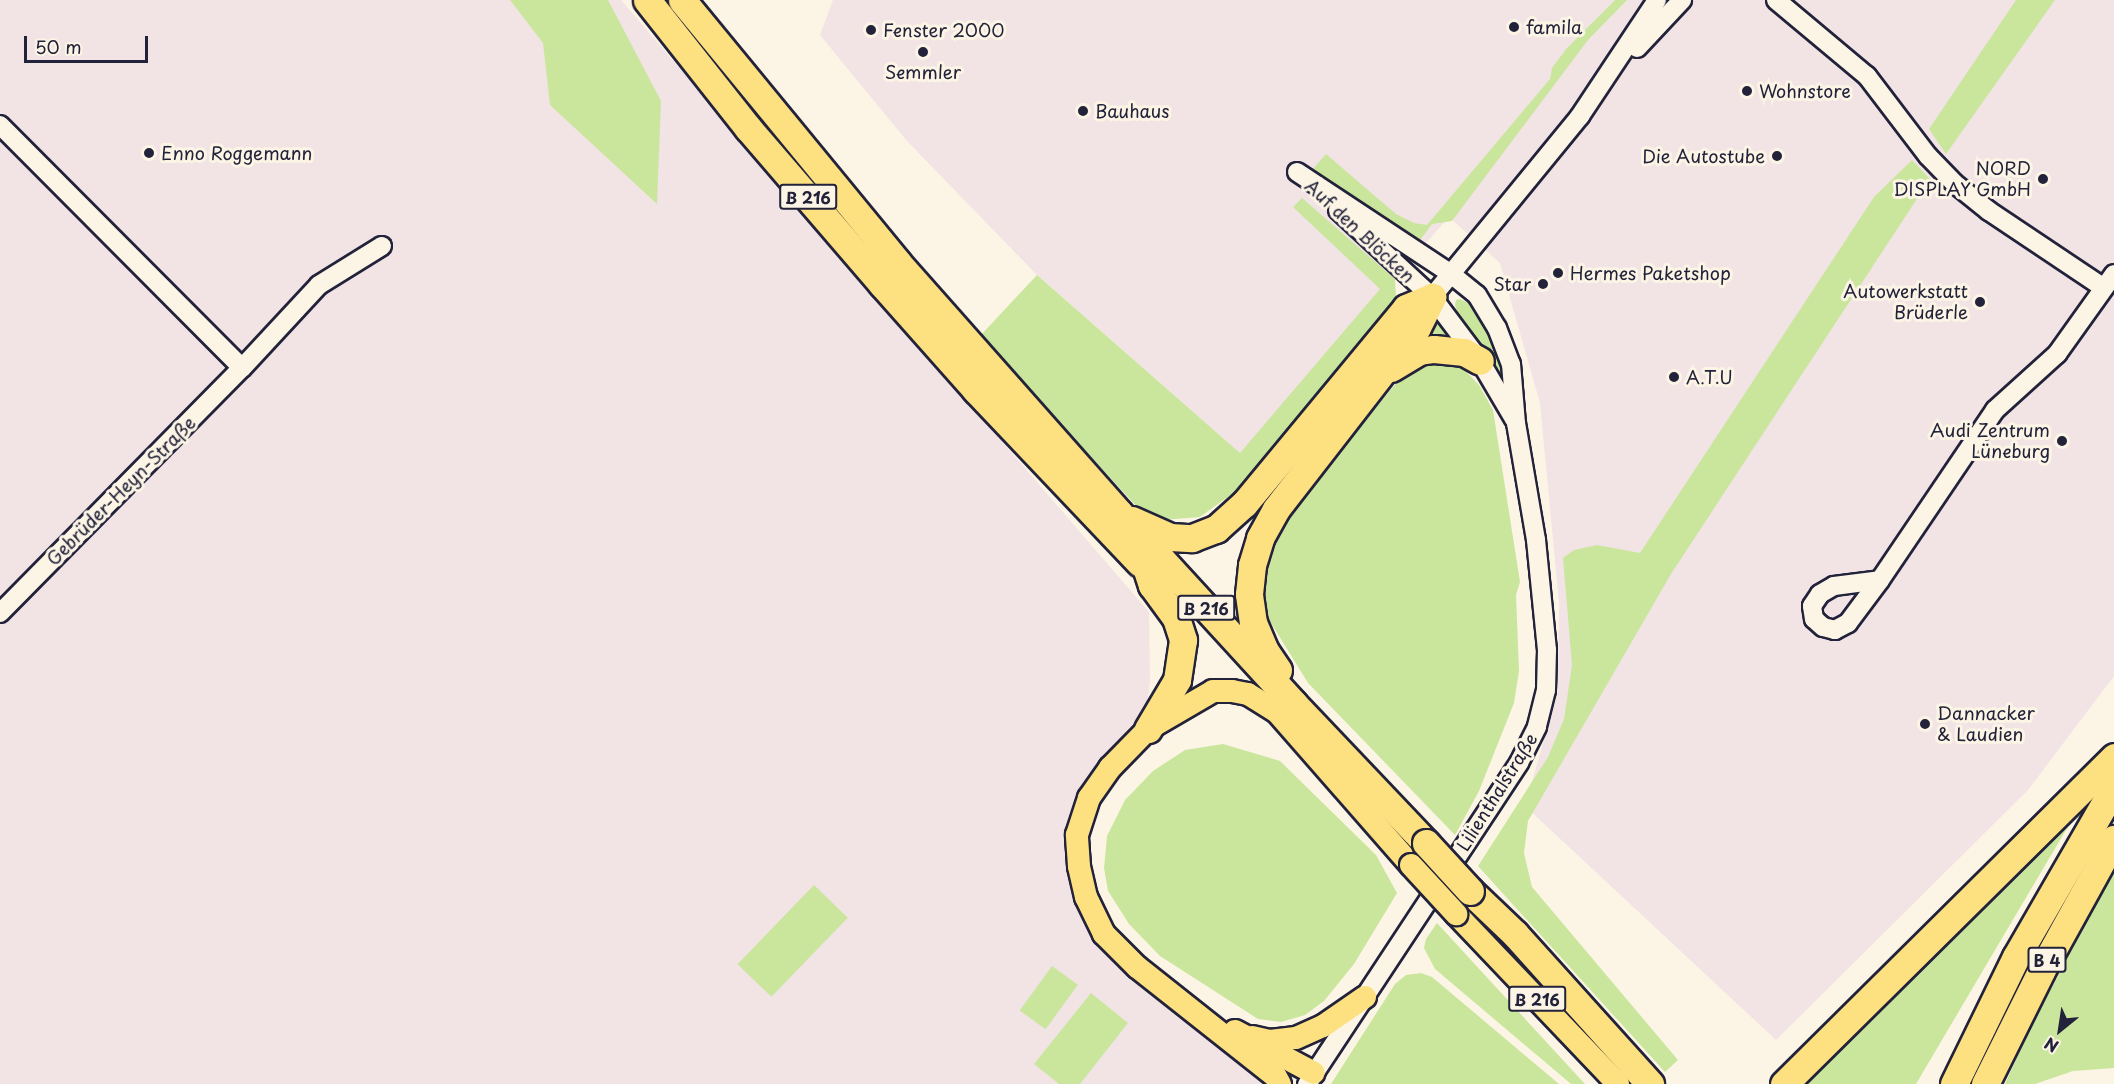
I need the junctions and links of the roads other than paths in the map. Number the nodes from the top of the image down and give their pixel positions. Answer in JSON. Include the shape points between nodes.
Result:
{"nodes":[{"id":1,"x":647,"y":0,"type":"edge"},
{"id":2,"x":682,"y":0,"type":"edge"},
{"id":3,"x":1657,"y":0,"type":"edge"},
{"id":4,"x":1682,"y":0,"type":"edge"},
{"id":5,"x":1776,"y":0,"type":"edge"},
{"id":6,"x":1605,"y":82,"type":"junction"},
{"id":7,"x":0,"y":125,"type":"edge"},
{"id":8,"x":382,"y":246,"type":"dead end"},
{"id":9,"x":1451,"y":274,"type":"junction"},
{"id":10,"x":2109,"y":281,"type":"edge"},
{"id":11,"x":1432,"y":297,"type":"junction"},
{"id":12,"x":1480,"y":361,"type":"junction"},
{"id":13,"x":242,"y":368,"type":"junction"},
{"id":14,"x":1382,"y":372,"type":"junction"},
{"id":15,"x":1516,"y":423,"type":"junction"},
{"id":16,"x":1119,"y":513,"type":"junction"},
{"id":17,"x":1147,"y":570,"type":"junction"},
{"id":18,"x":1880,"y":580,"type":"dead end"},
{"id":19,"x":0,"y":613,"type":"edge"},
{"id":20,"x":1285,"y":708,"type":"junction"},
{"id":21,"x":1148,"y":729,"type":"junction"},
{"id":22,"x":2114,"y":757,"type":"edge"},
{"id":23,"x":2114,"y":787,"type":"edge"},
{"id":24,"x":2114,"y":839,"type":"edge"},
{"id":25,"x":1419,"y":854,"type":"junction"},
{"id":26,"x":1365,"y":997,"type":"junction"},
{"id":27,"x":1186,"y":1004,"type":"junction"},
{"id":28,"x":1243,"y":1035,"type":"junction"},
{"id":29,"x":1310,"y":1079,"type":"edge"},
{"id":30,"x":1280,"y":1084,"type":"edge"},
{"id":31,"x":1618,"y":1084,"type":"edge"},
{"id":32,"x":1650,"y":1084,"type":"edge"},
{"id":33,"x":1784,"y":1084,"type":"edge"},
{"id":34,"x":1954,"y":1084,"type":"edge"},
{"id":35,"x":1985,"y":1084,"type":"edge"}],
"edges":[{"from":1,"to":17,"type":"highway","number":"B 216","via":[[748,128],[890,293]]},
{"from":2,"to":16,"type":"highway","number":"B 216","via":[[897,262]]},
{"from":3,"to":6,"type":"street","name":"Auf den Blöcken"},
{"from":4,"to":6,"type":"street","name":"Auf den Blöcken"},
{"from":5,"to":10,"type":"street","via":[[1867,76],[1928,156],[1954,183],[1989,211]]},
{"from":6,"to":9,"type":"street","name":"Auf den Blöcken"},
{"from":7,"to":13,"type":"street"},
{"from":8,"to":13,"type":"street","name":"Gebrüder-Heyn-Straße","via":[[319,285]]},
{"from":9,"to":11,"type":"street","name":"Auf den Blöcken"},
{"from":9,"to":11,"type":"street","name":"Auf den Blöcken","via":[[1297,172]]},
{"from":9,"to":15,"type":"street","name":"Lilienthalstraße","via":[[1477,295],[1497,328],[1511,364]]},
{"from":10,"to":18,"type":"street","via":[[2057,354],[1995,410]]},
{"from":11,"to":12,"type":"street","name":"Lilienthalstraße"},
{"from":11,"to":14,"type":"highway","via":[[1417,327]]},
{"from":11,"to":16,"type":"highway","via":[[1406,308],[1244,504],[1216,529],[1191,538],[1170,537]]},
{"from":12,"to":14,"type":"highway","via":[[1464,352],[1434,349],[1419,351]]},
{"from":12,"to":15,"type":"street","name":"Lilienthalstraße"},
{"from":13,"to":19,"type":"street","name":"Gebrüder-Heyn-Straße"},
{"from":14,"to":20,"type":"highway","via":[[1276,509],[1260,538],[1252,565],[1249,594],[1253,623],[1264,651],[1286,682]]},
{"from":15,"to":26,"type":"street","name":"Lilienthalstraße","via":[[1538,550],[1547,650],[1546,690],[1537,727],[1519,763]]},
{"from":16,"to":20,"type":"highway","number":"B 216"},
{"from":17,"to":20,"type":"highway","number":"B 216"},
{"from":17,"to":21,"type":"highway","via":[[1152,585],[1176,618],[1183,640],[1177,680]]},
{"from":20,"to":21,"type":"main road","via":[[1248,694],[1213,691]]},
{"from":20,"to":25,"type":"highway","number":"B 216"},
{"from":21,"to":27,"type":"main road","via":[[1110,768],[1089,798],[1077,835],[1079,866],[1086,897],[1104,934],[1137,967]]},
{"from":22,"to":33,"type":"highway"},
{"from":23,"to":34,"type":"highway","number":"B 4","via":[[2016,957]]},
{"from":24,"to":35,"type":"highway","number":"B 4","via":[[2035,981]]},
{"from":25,"to":31,"type":"main road","number":"B 216","bridge":true,"via":[[1456,914]]},
{"from":25,"to":32,"type":"highway","number":"B 216","bridge":true,"via":[[1470,891],[1515,934]]},
{"from":26,"to":28,"type":"main road","via":[[1323,1026],[1296,1038],[1270,1041]]},
{"from":26,"to":29,"type":"street","name":"Lilienthalstraße"},
{"from":27,"to":28,"type":"main road"},
{"from":27,"to":30,"type":"main road"},
{"from":28,"to":29,"type":"main road"}]}
